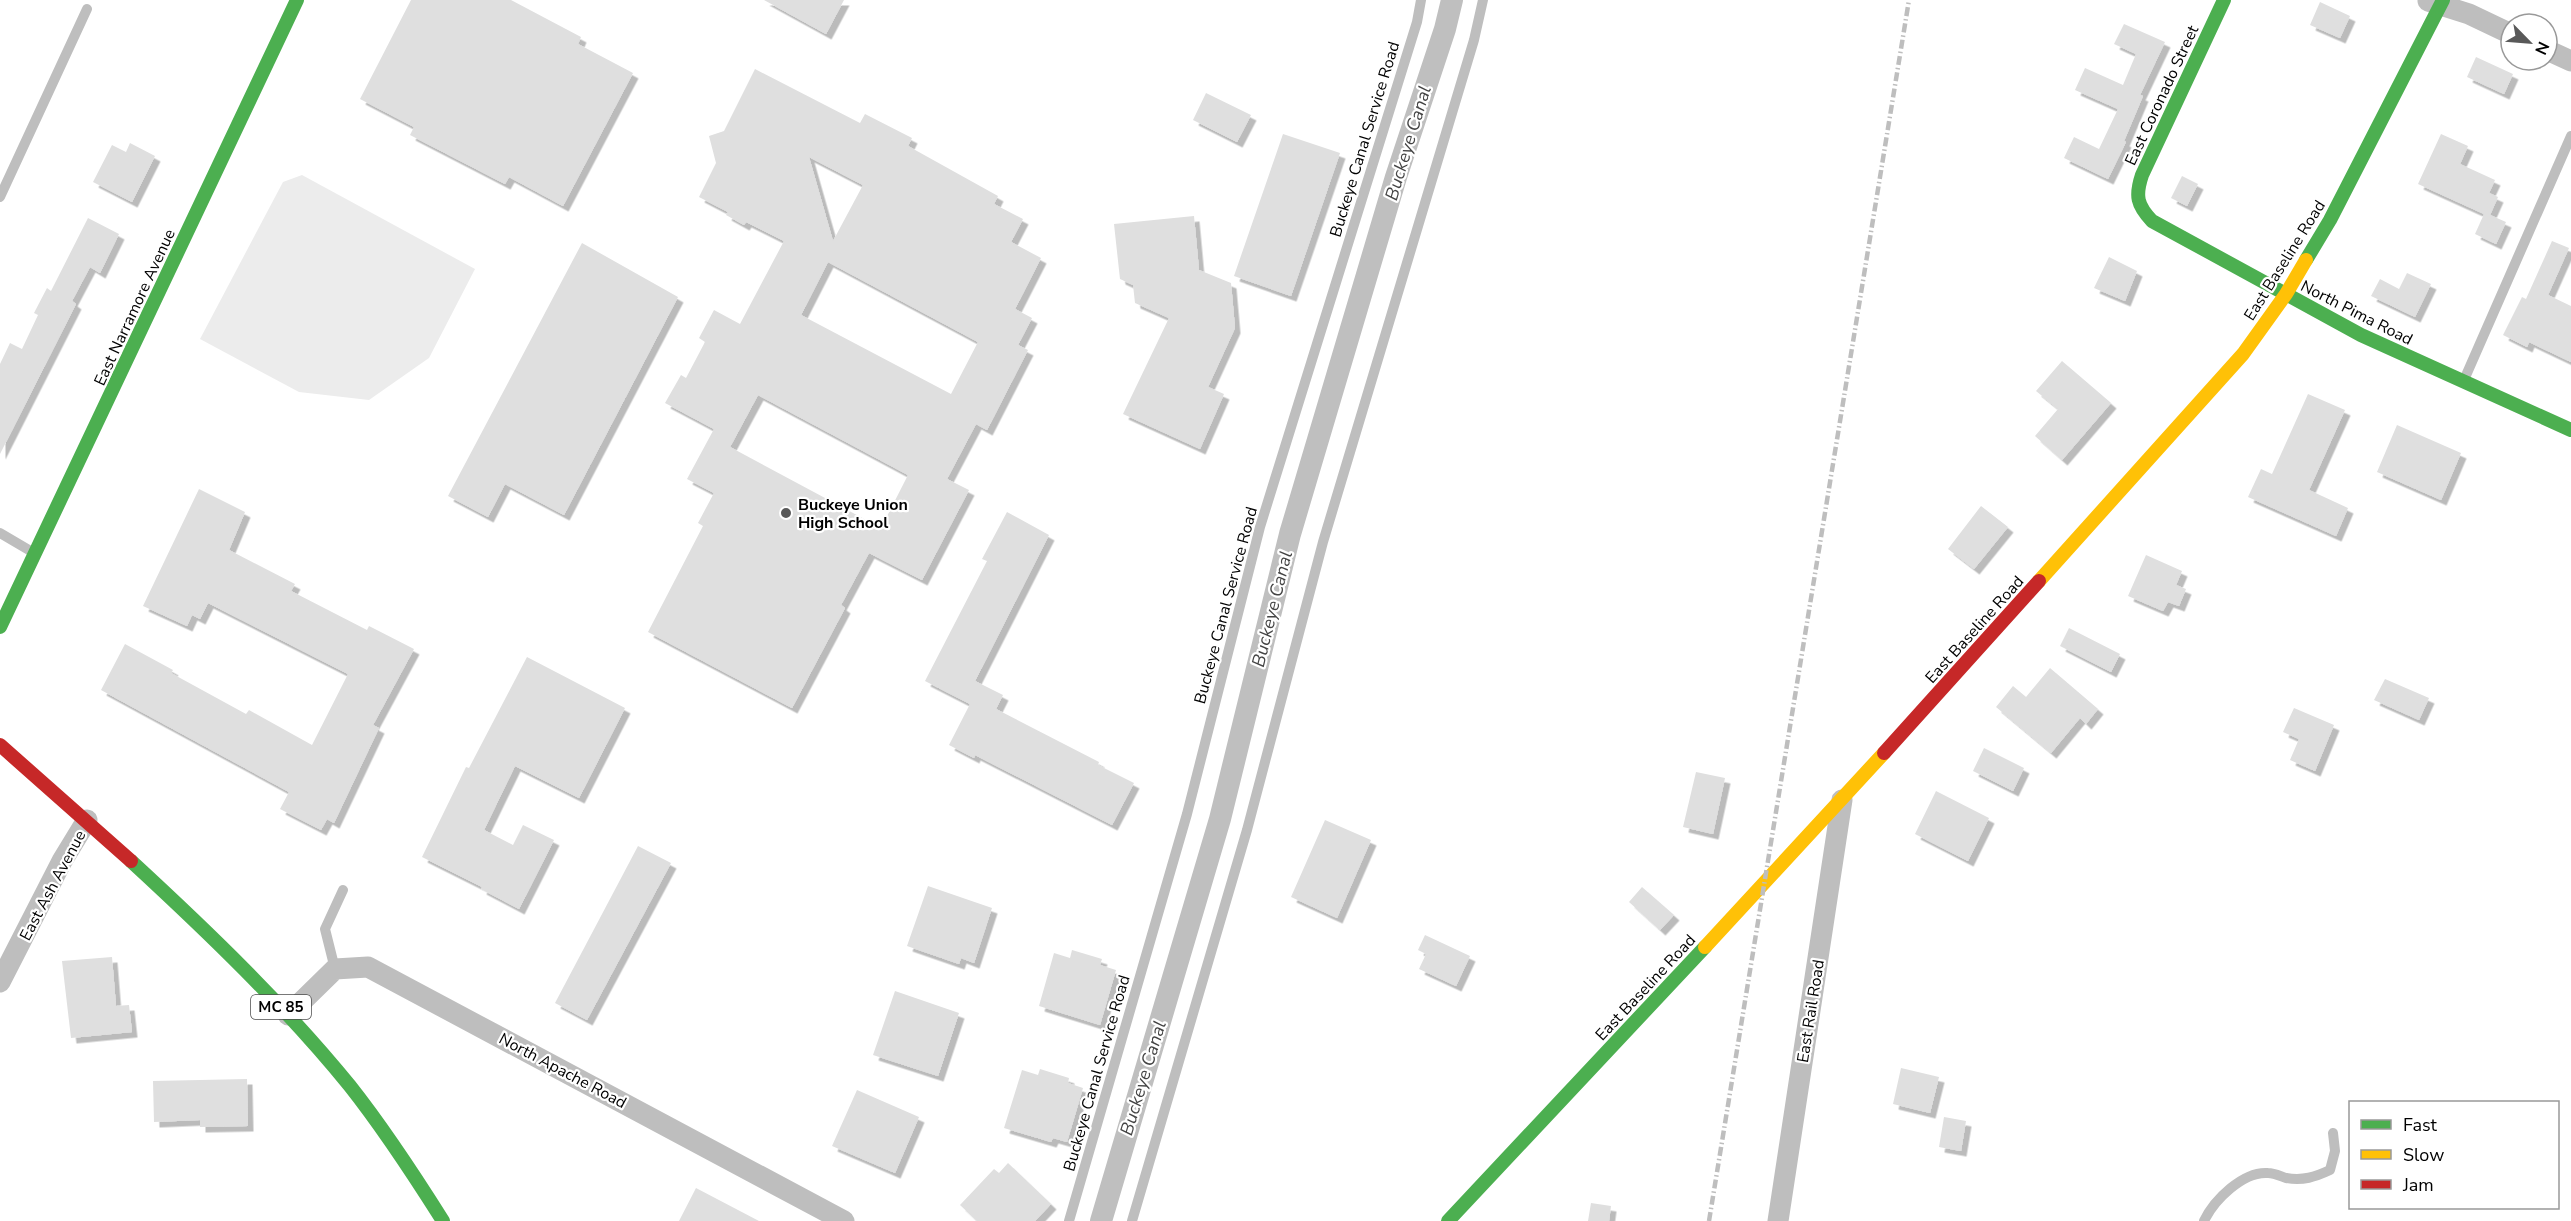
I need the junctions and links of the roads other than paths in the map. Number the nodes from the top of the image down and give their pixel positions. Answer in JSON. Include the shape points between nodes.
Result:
{"nodes":[{"id":1,"x":297,"y":0,"type":"edge"},
{"id":2,"x":1421,"y":0,"type":"edge"},
{"id":3,"x":1483,"y":0,"type":"edge"},
{"id":4,"x":2224,"y":0,"type":"edge"},
{"id":5,"x":2437,"y":2,"type":"edge"},
{"id":6,"x":87,"y":9,"type":"dead end"},
{"id":7,"x":2499,"y":28,"type":"edge"},
{"id":8,"x":2571,"y":136,"type":"edge"},
{"id":9,"x":0,"y":197,"type":"edge"},
{"id":10,"x":2138,"y":206,"type":"joint"},
{"id":11,"x":2286,"y":294,"type":"junction"},
{"id":12,"x":2463,"y":381,"type":"junction"},
{"id":13,"x":2571,"y":430,"type":"edge"},
{"id":14,"x":0,"y":533,"type":"edge"},
{"id":15,"x":35,"y":554,"type":"junction"},
{"id":16,"x":0,"y":627,"type":"edge"},
{"id":17,"x":0,"y":745,"type":"edge"},
{"id":18,"x":1842,"y":800,"type":"junction"},
{"id":19,"x":87,"y":820,"type":"junction"},
{"id":20,"x":344,"y":890,"type":"dead end"},
{"id":21,"x":335,"y":969,"type":"junction"},
{"id":22,"x":0,"y":982,"type":"edge"},
{"id":23,"x":288,"y":1015,"type":"junction"},
{"id":24,"x":2333,"y":1133,"type":"dead end"},
{"id":25,"x":443,"y":1221,"type":"edge"},
{"id":26,"x":844,"y":1221,"type":"edge"},
{"id":27,"x":1069,"y":1221,"type":"edge"},
{"id":28,"x":1132,"y":1221,"type":"edge"},
{"id":29,"x":1448,"y":1221,"type":"edge"},
{"id":30,"x":1778,"y":1221,"type":"edge"},
{"id":31,"x":2204,"y":1221,"type":"edge"}],
"edges":[{"from":1,"to":15,"type":"main road","name":"East Narramore Avenue"},
{"from":2,"to":27,"type":"lane","name":"Buckeye Canal Service Road","via":[[1260,527],[1187,814]]},
{"from":3,"to":28,"type":"lane","via":[[1323,542],[1247,830]]},
{"from":4,"to":10,"type":"main road","name":"East Coronado Street","via":[[2142,175],[2135,193]]},
{"from":5,"to":7,"type":"street"},
{"from":5,"to":11,"type":"main road","name":"East Baseline Road","via":[[2347,189]]},
{"from":6,"to":9,"type":"lane"},
{"from":8,"to":12,"type":"lane"},
{"from":10,"to":11,"type":"main road","name":"North Pima Road","via":[[2152,222]]},
{"from":11,"to":12,"type":"main road","name":"North Pima Road","via":[[2361,335]]},
{"from":11,"to":18,"type":"main road","name":"East Baseline Road","via":[[2214,388]]},
{"from":12,"to":13,"type":"main road","name":"North Pima Road"},
{"from":14,"to":15,"type":"lane"},
{"from":15,"to":16,"type":"main road","name":"East Narramore Avenue"},
{"from":17,"to":19,"type":"main road","number":"MC 85"},
{"from":18,"to":29,"type":"main road","name":"East Baseline Road"},
{"from":18,"to":30,"type":"street","name":"East Rail Road"},
{"from":19,"to":22,"type":"street","name":"East Ash Avenue"},
{"from":19,"to":23,"type":"main road","number":"MC 85","via":[[150,876]]},
{"from":20,"to":21,"type":"lane","via":[[325,929]]},
{"from":21,"to":23,"type":"street"},
{"from":21,"to":26,"type":"street","name":"North Apache Road","via":[[368,966]]},
{"from":23,"to":25,"type":"main road","number":"MC 85","via":[[343,1075],[422,1185]]},
{"from":24,"to":31,"type":"lane","via":[[2335,1151],[2330,1170],[2308,1180],[2267,1173],[2248,1176],[2226,1193]]}]}
